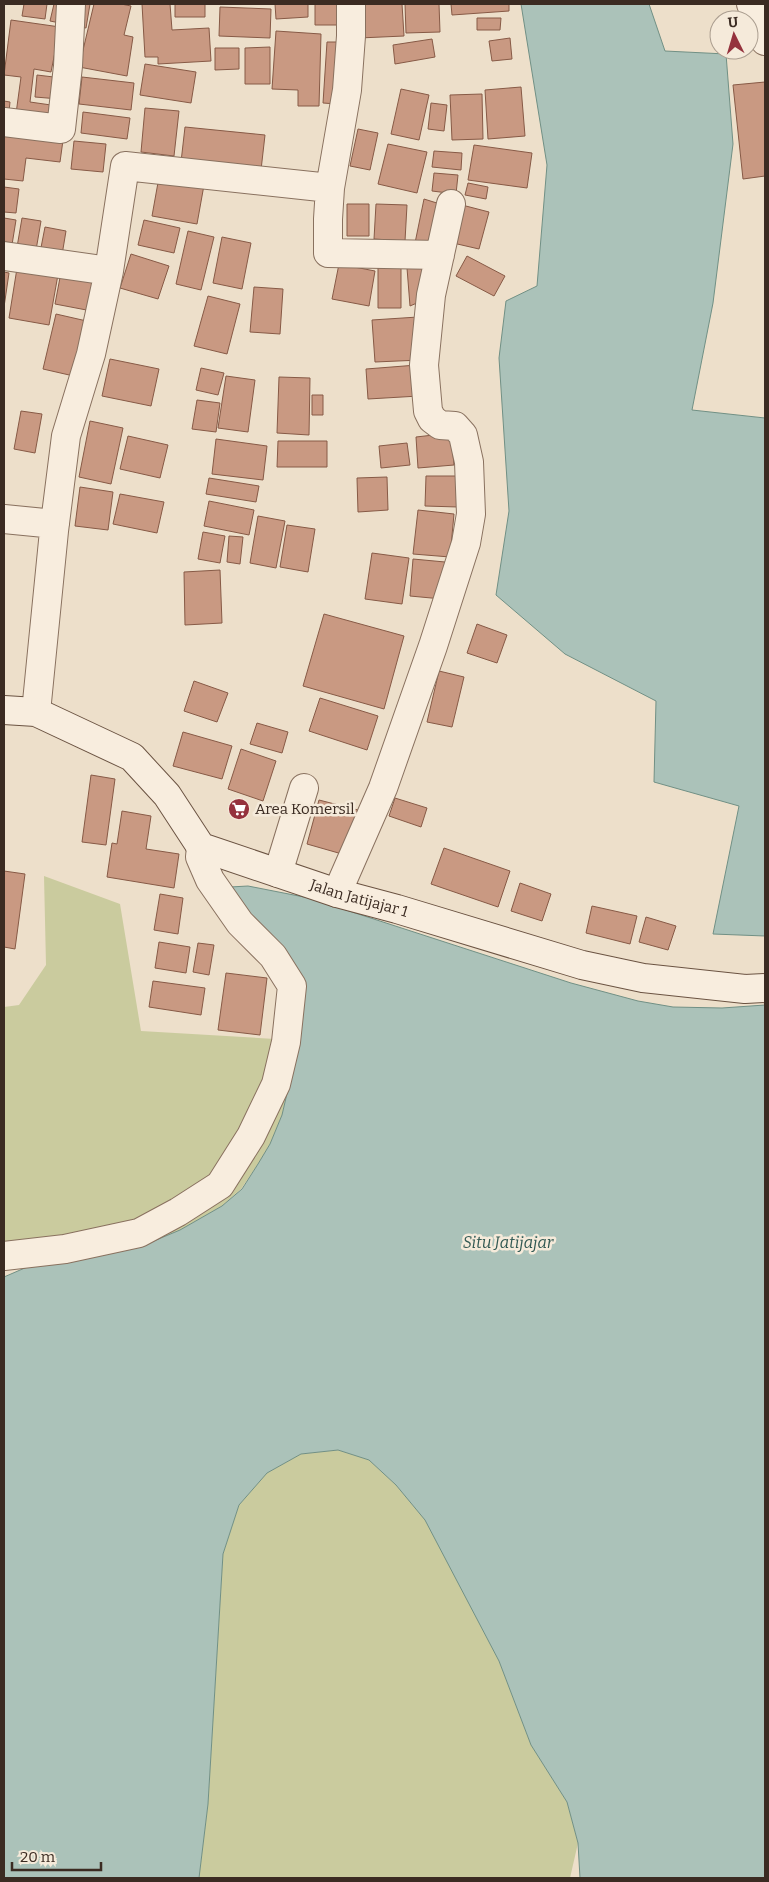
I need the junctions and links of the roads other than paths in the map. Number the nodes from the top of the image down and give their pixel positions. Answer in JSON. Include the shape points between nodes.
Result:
{"nodes":[{"id":1,"x":71,"y":4,"type":"edge"},
{"id":2,"x":351,"y":4,"type":"edge"},
{"id":3,"x":751,"y":4,"type":"edge"},
{"id":4,"x":765,"y":41,"type":"edge"},
{"id":5,"x":4,"y":122,"type":"edge"},
{"id":6,"x":330,"y":188,"type":"junction"},
{"id":7,"x":451,"y":204,"type":"dead end"},
{"id":8,"x":440,"y":255,"type":"junction"},
{"id":9,"x":4,"y":256,"type":"edge"},
{"id":10,"x":109,"y":271,"type":"junction"},
{"id":11,"x":4,"y":519,"type":"edge"},
{"id":12,"x":55,"y":524,"type":"junction"},
{"id":13,"x":4,"y":710,"type":"edge"},
{"id":14,"x":36,"y":712,"type":"junction"},
{"id":15,"x":304,"y":788,"type":"dead end"},
{"id":16,"x":201,"y":847,"type":"junction"},
{"id":17,"x":278,"y":873,"type":"junction"},
{"id":18,"x":337,"y":893,"type":"junction"},
{"id":19,"x":765,"y":988,"type":"edge"},
{"id":20,"x":4,"y":1256,"type":"edge"}],
"edges":[{"from":1,"to":5,"type":"street","via":[[60,129]]},
{"from":2,"to":6,"type":"street","via":[[347,90]]},
{"from":3,"to":4,"type":"street"},
{"from":6,"to":8,"type":"street","via":[[328,253]]},
{"from":6,"to":10,"type":"street","via":[[125,166]]},
{"from":7,"to":8,"type":"street"},
{"from":8,"to":18,"type":"street","via":[[431,295],[424,364],[428,411],[440,425],[454,426],[463,436],[469,462],[471,514],[466,542],[433,646],[383,788]]},
{"from":9,"to":10,"type":"street"},
{"from":10,"to":12,"type":"street","via":[[91,354],[66,436]]},
{"from":11,"to":12,"type":"street"},
{"from":12,"to":14,"type":"street"},
{"from":13,"to":14,"type":"street"},
{"from":14,"to":16,"type":"street","via":[[132,757],[167,795]]},
{"from":15,"to":17,"type":"street"},
{"from":16,"to":17,"type":"street","name":"Jalan Jatijajar 1"},
{"from":16,"to":20,"type":"street","via":[[200,857],[210,880],[240,923],[273,956],[292,986],[286,1042],[276,1084],[251,1136],[220,1184],[178,1212],[139,1232],[65,1249]]},
{"from":17,"to":18,"type":"street","name":"Jalan Jatijajar 1"},
{"from":18,"to":19,"type":"street","name":"Jalan Jatijajar 1","via":[[582,965],[643,978],[745,989]]}]}
